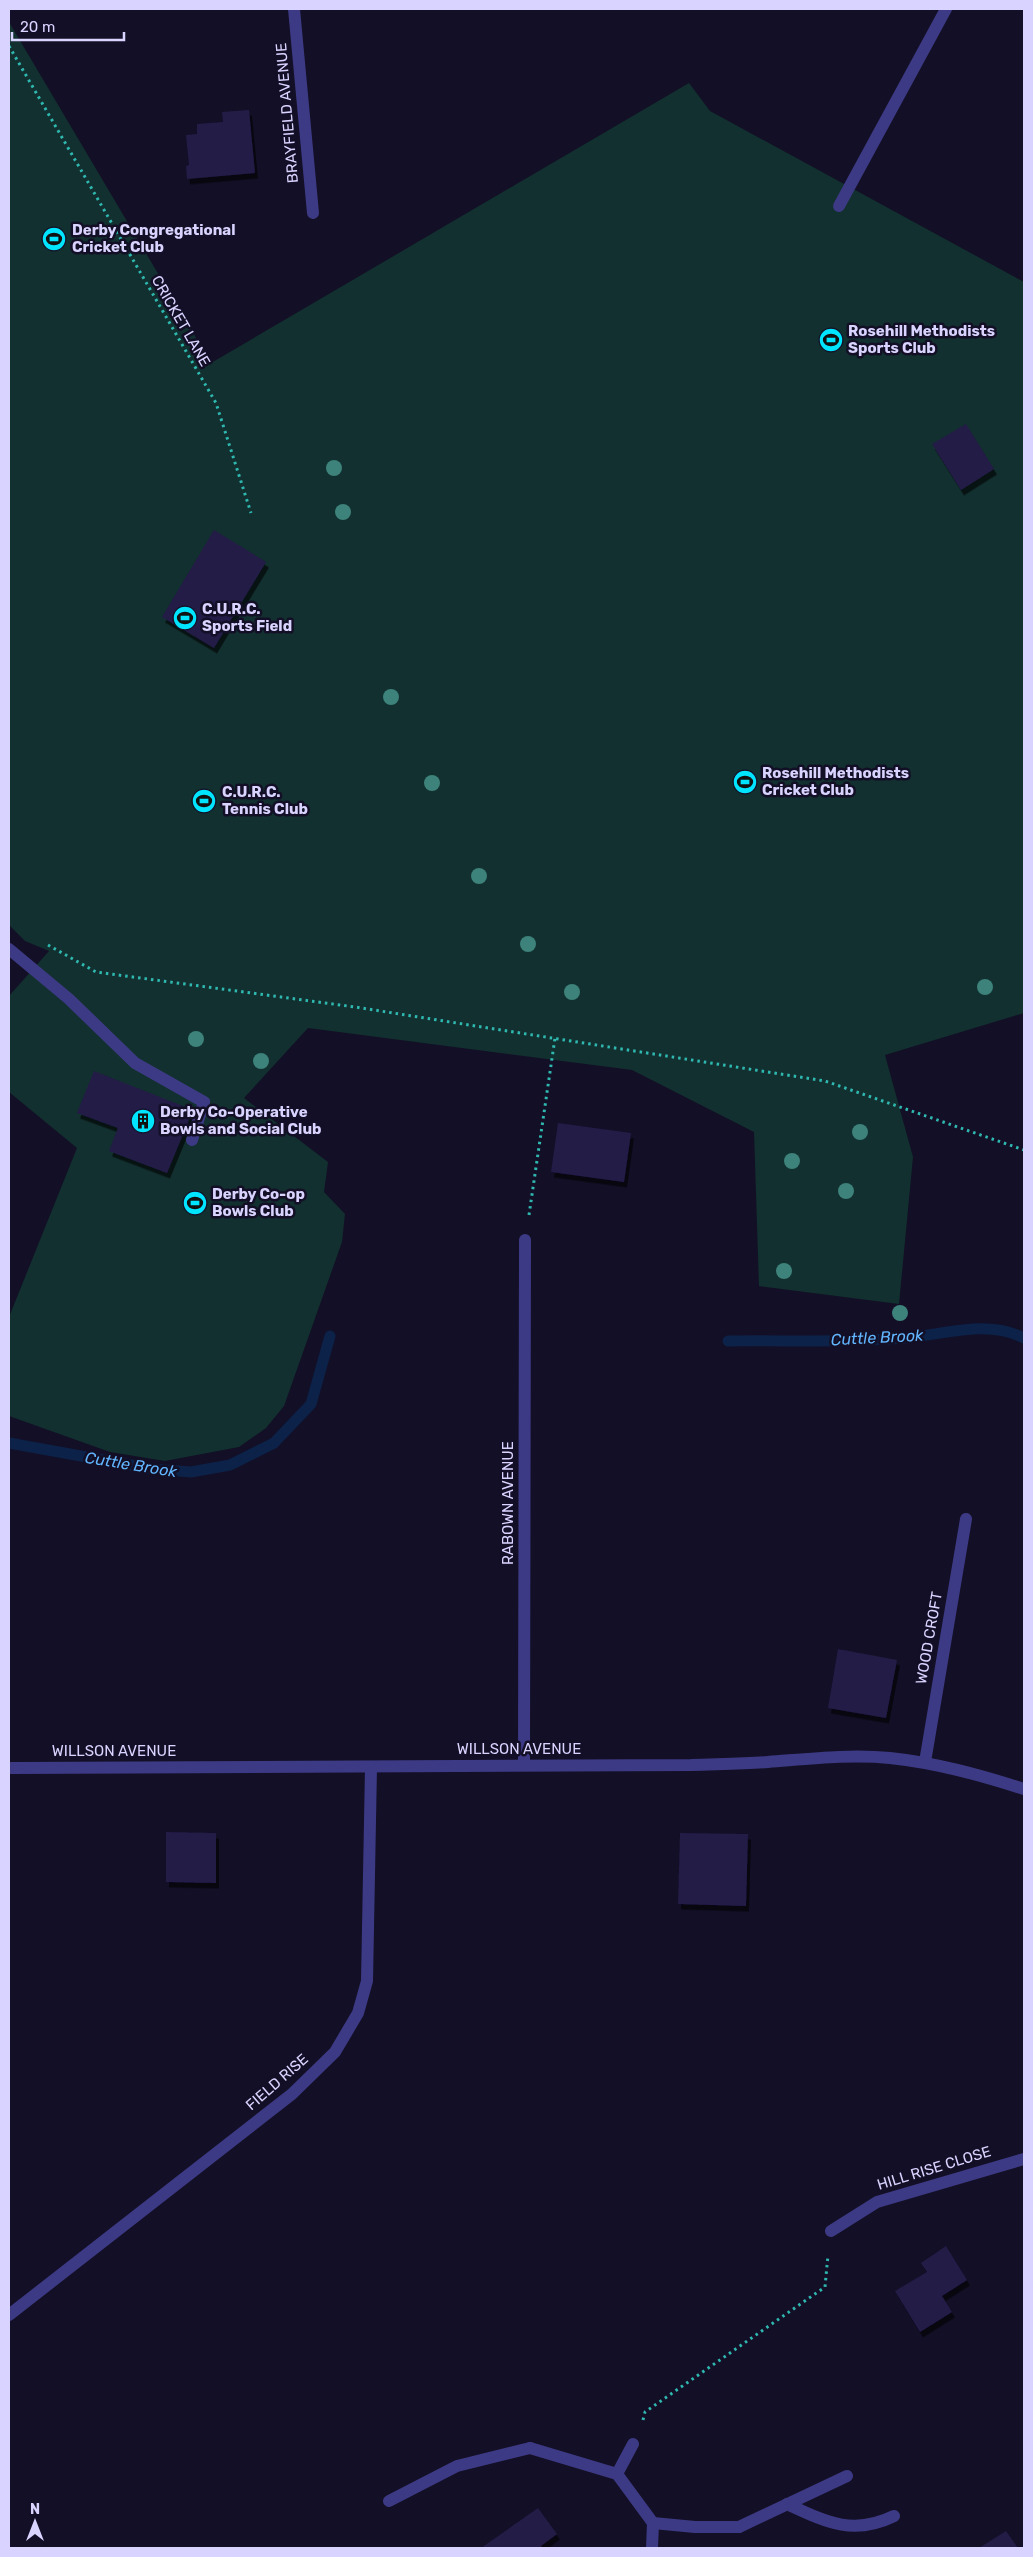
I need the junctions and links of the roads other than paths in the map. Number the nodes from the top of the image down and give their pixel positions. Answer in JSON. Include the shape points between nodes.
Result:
{"nodes":[{"id":1,"x":294,"y":9,"type":"edge"},
{"id":2,"x":946,"y":9,"type":"edge"},
{"id":3,"x":839,"y":206,"type":"dead end"},
{"id":4,"x":313,"y":213,"type":"dead end"},
{"id":5,"x":14,"y":953,"type":"edge"},
{"id":6,"x":192,"y":1140,"type":"dead end"},
{"id":7,"x":525,"y":1240,"type":"road end"},
{"id":8,"x":966,"y":1519,"type":"dead end"},
{"id":9,"x":925,"y":1762,"type":"junction"},
{"id":10,"x":524,"y":1765,"type":"junction"},
{"id":11,"x":371,"y":1767,"type":"junction"},
{"id":12,"x":9,"y":1768,"type":"edge"},
{"id":13,"x":1024,"y":1789,"type":"edge"},
{"id":14,"x":1024,"y":2159,"type":"edge"},
{"id":15,"x":831,"y":2231,"type":"road end"},
{"id":16,"x":9,"y":2315,"type":"edge"},
{"id":17,"x":633,"y":2444,"type":"road end"},
{"id":18,"x":618,"y":2474,"type":"junction"},
{"id":19,"x":847,"y":2476,"type":"dead end"},
{"id":20,"x":389,"y":2501,"type":"dead end"},
{"id":21,"x":787,"y":2504,"type":"junction"},
{"id":22,"x":894,"y":2516,"type":"dead end"},
{"id":23,"x":653,"y":2523,"type":"junction"},
{"id":24,"x":652,"y":2548,"type":"edge"}],
"edges":[{"from":1,"to":4,"type":"street","name":"BRAYFIELD AVENUE"},
{"from":2,"to":3,"type":"street"},
{"from":5,"to":6,"type":"street","via":[[69,999],[135,1063],[204,1102]]},
{"from":7,"to":10,"type":"street","name":"RABOWN AVENUE"},
{"from":8,"to":9,"type":"street","name":"WOOD CROFT"},
{"from":9,"to":10,"type":"street","name":"WILLSON AVENUE","via":[[812,1757],[691,1765]]},
{"from":9,"to":13,"type":"street","name":"WILLSON AVENUE"},
{"from":10,"to":11,"type":"street","name":"WILLSON AVENUE"},
{"from":11,"to":12,"type":"street","name":"WILLSON AVENUE"},
{"from":11,"to":16,"type":"street","name":"FIELD RISE","via":[[367,1981],[358,2013],[334,2052],[292,2094]]},
{"from":14,"to":15,"type":"street","name":"HILL RISE CLOSE","via":[[877,2202]]},
{"from":17,"to":18,"type":"street"},
{"from":18,"to":20,"type":"street","via":[[530,2448],[457,2466]]},
{"from":18,"to":23,"type":"street"},
{"from":19,"to":21,"type":"street"},
{"from":21,"to":22,"type":"street","via":[[825,2521],[856,2527],[876,2525]]},
{"from":21,"to":23,"type":"street","via":[[739,2527]]},
{"from":23,"to":24,"type":"street"}]}
